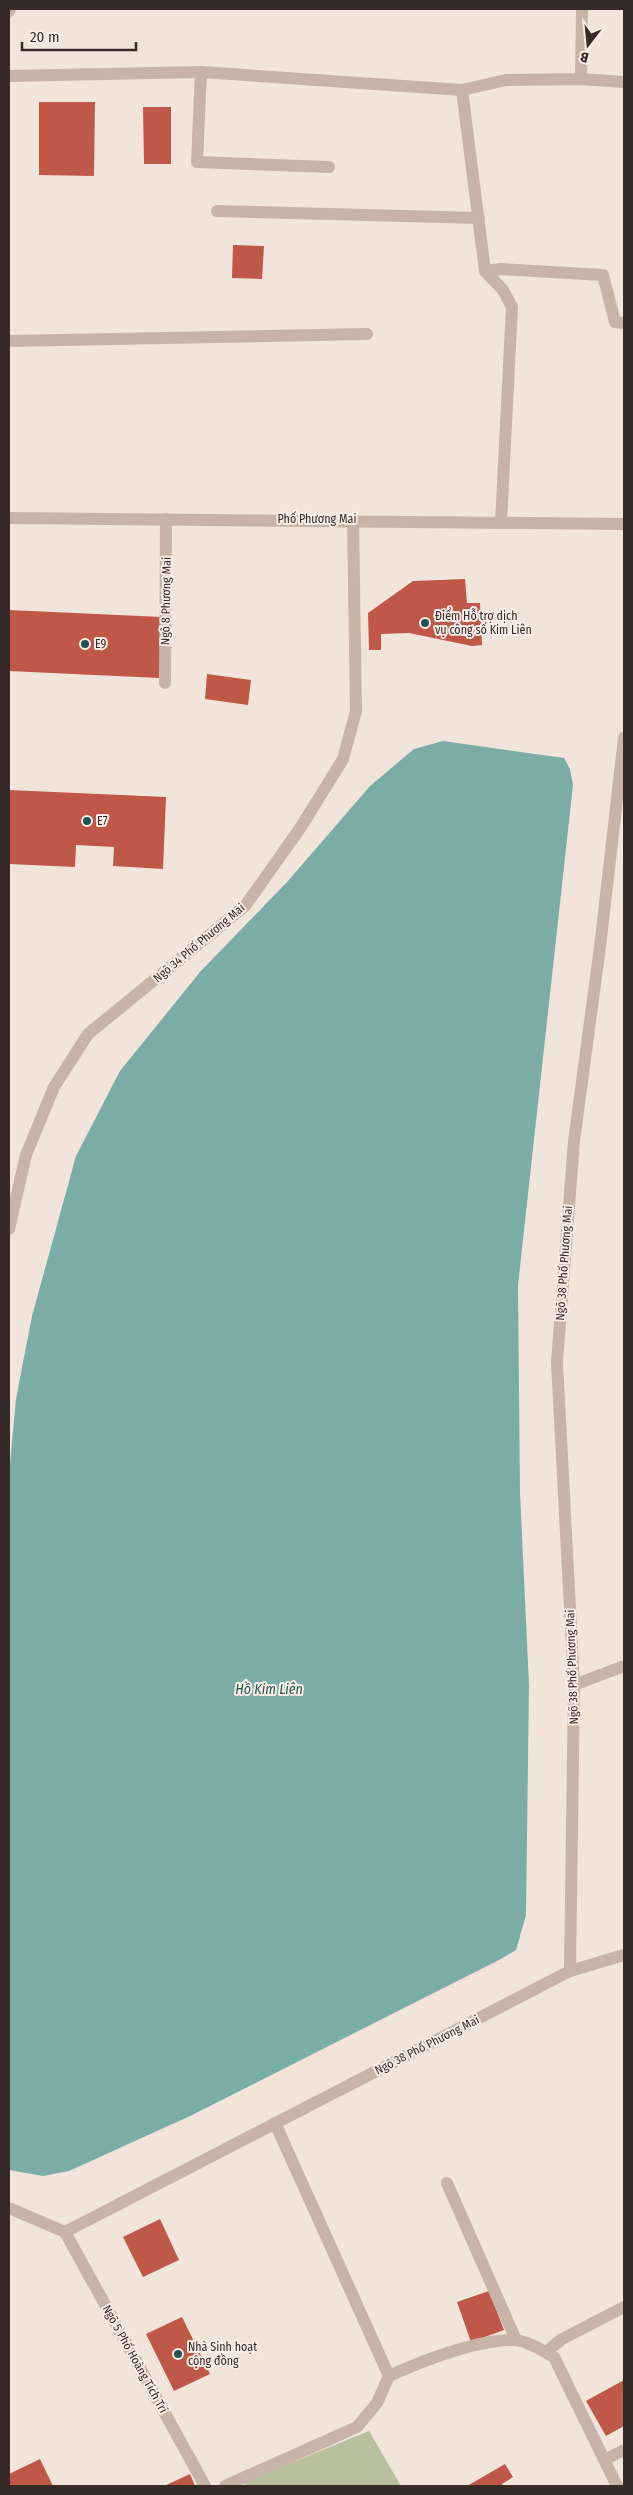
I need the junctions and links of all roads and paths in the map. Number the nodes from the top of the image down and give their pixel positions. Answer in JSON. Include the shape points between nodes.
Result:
{"nodes":[{"id":1,"x":582,"y":9,"type":"edge"},
{"id":2,"x":201,"y":72,"type":"junction"},
{"id":3,"x":9,"y":76,"type":"edge"},
{"id":4,"x":581,"y":79,"type":"junction"},
{"id":5,"x":624,"y":82,"type":"edge"},
{"id":6,"x":462,"y":90,"type":"junction"},
{"id":7,"x":329,"y":167,"type":"dead end"},
{"id":8,"x":217,"y":211,"type":"dead end"},
{"id":9,"x":478,"y":218,"type":"junction"},
{"id":10,"x":485,"y":271,"type":"junction"},
{"id":11,"x":624,"y":323,"type":"edge"},
{"id":12,"x":368,"y":334,"type":"dead end"},
{"id":13,"x":9,"y":341,"type":"edge"},
{"id":14,"x":9,"y":518,"type":"edge"},
{"id":15,"x":166,"y":519,"type":"junction"},
{"id":16,"x":353,"y":520,"type":"junction"},
{"id":17,"x":501,"y":522,"type":"junction"},
{"id":18,"x":624,"y":524,"type":"edge"},
{"id":19,"x":165,"y":683,"type":"dead end"},
{"id":20,"x":624,"y":738,"type":"edge"},
{"id":21,"x":9,"y":1229,"type":"edge"},
{"id":22,"x":624,"y":1666,"type":"edge"},
{"id":23,"x":574,"y":1685,"type":"junction"},
{"id":24,"x":624,"y":1954,"type":"edge"},
{"id":25,"x":570,"y":1971,"type":"junction"},
{"id":26,"x":275,"y":2123,"type":"junction"},
{"id":27,"x":447,"y":2183,"type":"dead end"},
{"id":28,"x":9,"y":2208,"type":"edge"},
{"id":29,"x":65,"y":2232,"type":"junction"},
{"id":30,"x":624,"y":2307,"type":"edge"},
{"id":31,"x":516,"y":2340,"type":"junction"},
{"id":32,"x":546,"y":2352,"type":"junction"},
{"id":33,"x":389,"y":2376,"type":"junction"},
{"id":34,"x":624,"y":2450,"type":"edge"},
{"id":35,"x":604,"y":2460,"type":"junction"},
{"id":36,"x":205,"y":2486,"type":"edge"},
{"id":37,"x":225,"y":2486,"type":"edge"},
{"id":38,"x":617,"y":2486,"type":"edge"}],
"edges":[{"from":1,"to":4,"type":"street"},
{"from":2,"to":3,"type":"street"},
{"from":2,"to":6,"type":"street"},
{"from":2,"to":7,"type":"street","via":[[197,162]]},
{"from":4,"to":5,"type":"street"},
{"from":4,"to":6,"type":"street","via":[[506,80]]},
{"from":6,"to":9,"type":"street"},
{"from":8,"to":9,"type":"street"},
{"from":9,"to":10,"type":"street"},
{"from":10,"to":11,"type":"street","via":[[604,275],[615,322]]},
{"from":10,"to":17,"type":"street","via":[[503,290],[512,307]]},
{"from":12,"to":13,"type":"street"},
{"from":14,"to":15,"type":"street","name":"Phố Phương Mai"},
{"from":15,"to":16,"type":"street","name":"Phố Phương Mai"},
{"from":15,"to":19,"type":"street","name":"Ngõ 8 Phương Mai"},
{"from":16,"to":17,"type":"street","name":"Phố Phương Mai"},
{"from":16,"to":21,"type":"street","name":"Ngõ 34 Phố Phương Mai","via":[[356,711],[343,758],[301,827],[245,906],[88,1034],[54,1087],[26,1155]]},
{"from":17,"to":18,"type":"street","name":"Phố Phương Mai"},
{"from":20,"to":23,"type":"street","name":"Ngõ 38 Phố Phương Mai","via":[[574,1141],[557,1362]]},
{"from":22,"to":23,"type":"street"},
{"from":23,"to":25,"type":"street","name":"Ngõ 38 Phố Phương Mai"},
{"from":24,"to":25,"type":"street"},
{"from":25,"to":26,"type":"street","name":"Ngõ 38 Phố Phương Mai"},
{"from":26,"to":29,"type":"street","name":"Ngõ 38 Phố Phương Mai"},
{"from":26,"to":33,"type":"street"},
{"from":27,"to":31,"type":"street"},
{"from":28,"to":29,"type":"street"},
{"from":29,"to":36,"type":"street","name":"Ngõ 5 Phố Hoàng Tích Trí"},
{"from":30,"to":32,"type":"street","via":[[562,2339]]},
{"from":31,"to":32,"type":"street"},
{"from":31,"to":33,"type":"street","via":[[428,2358]]},
{"from":32,"to":35,"type":"street","via":[[554,2357]]},
{"from":33,"to":37,"type":"street","via":[[377,2403],[358,2427]]},
{"from":34,"to":35,"type":"street"},
{"from":35,"to":38,"type":"street"}]}
